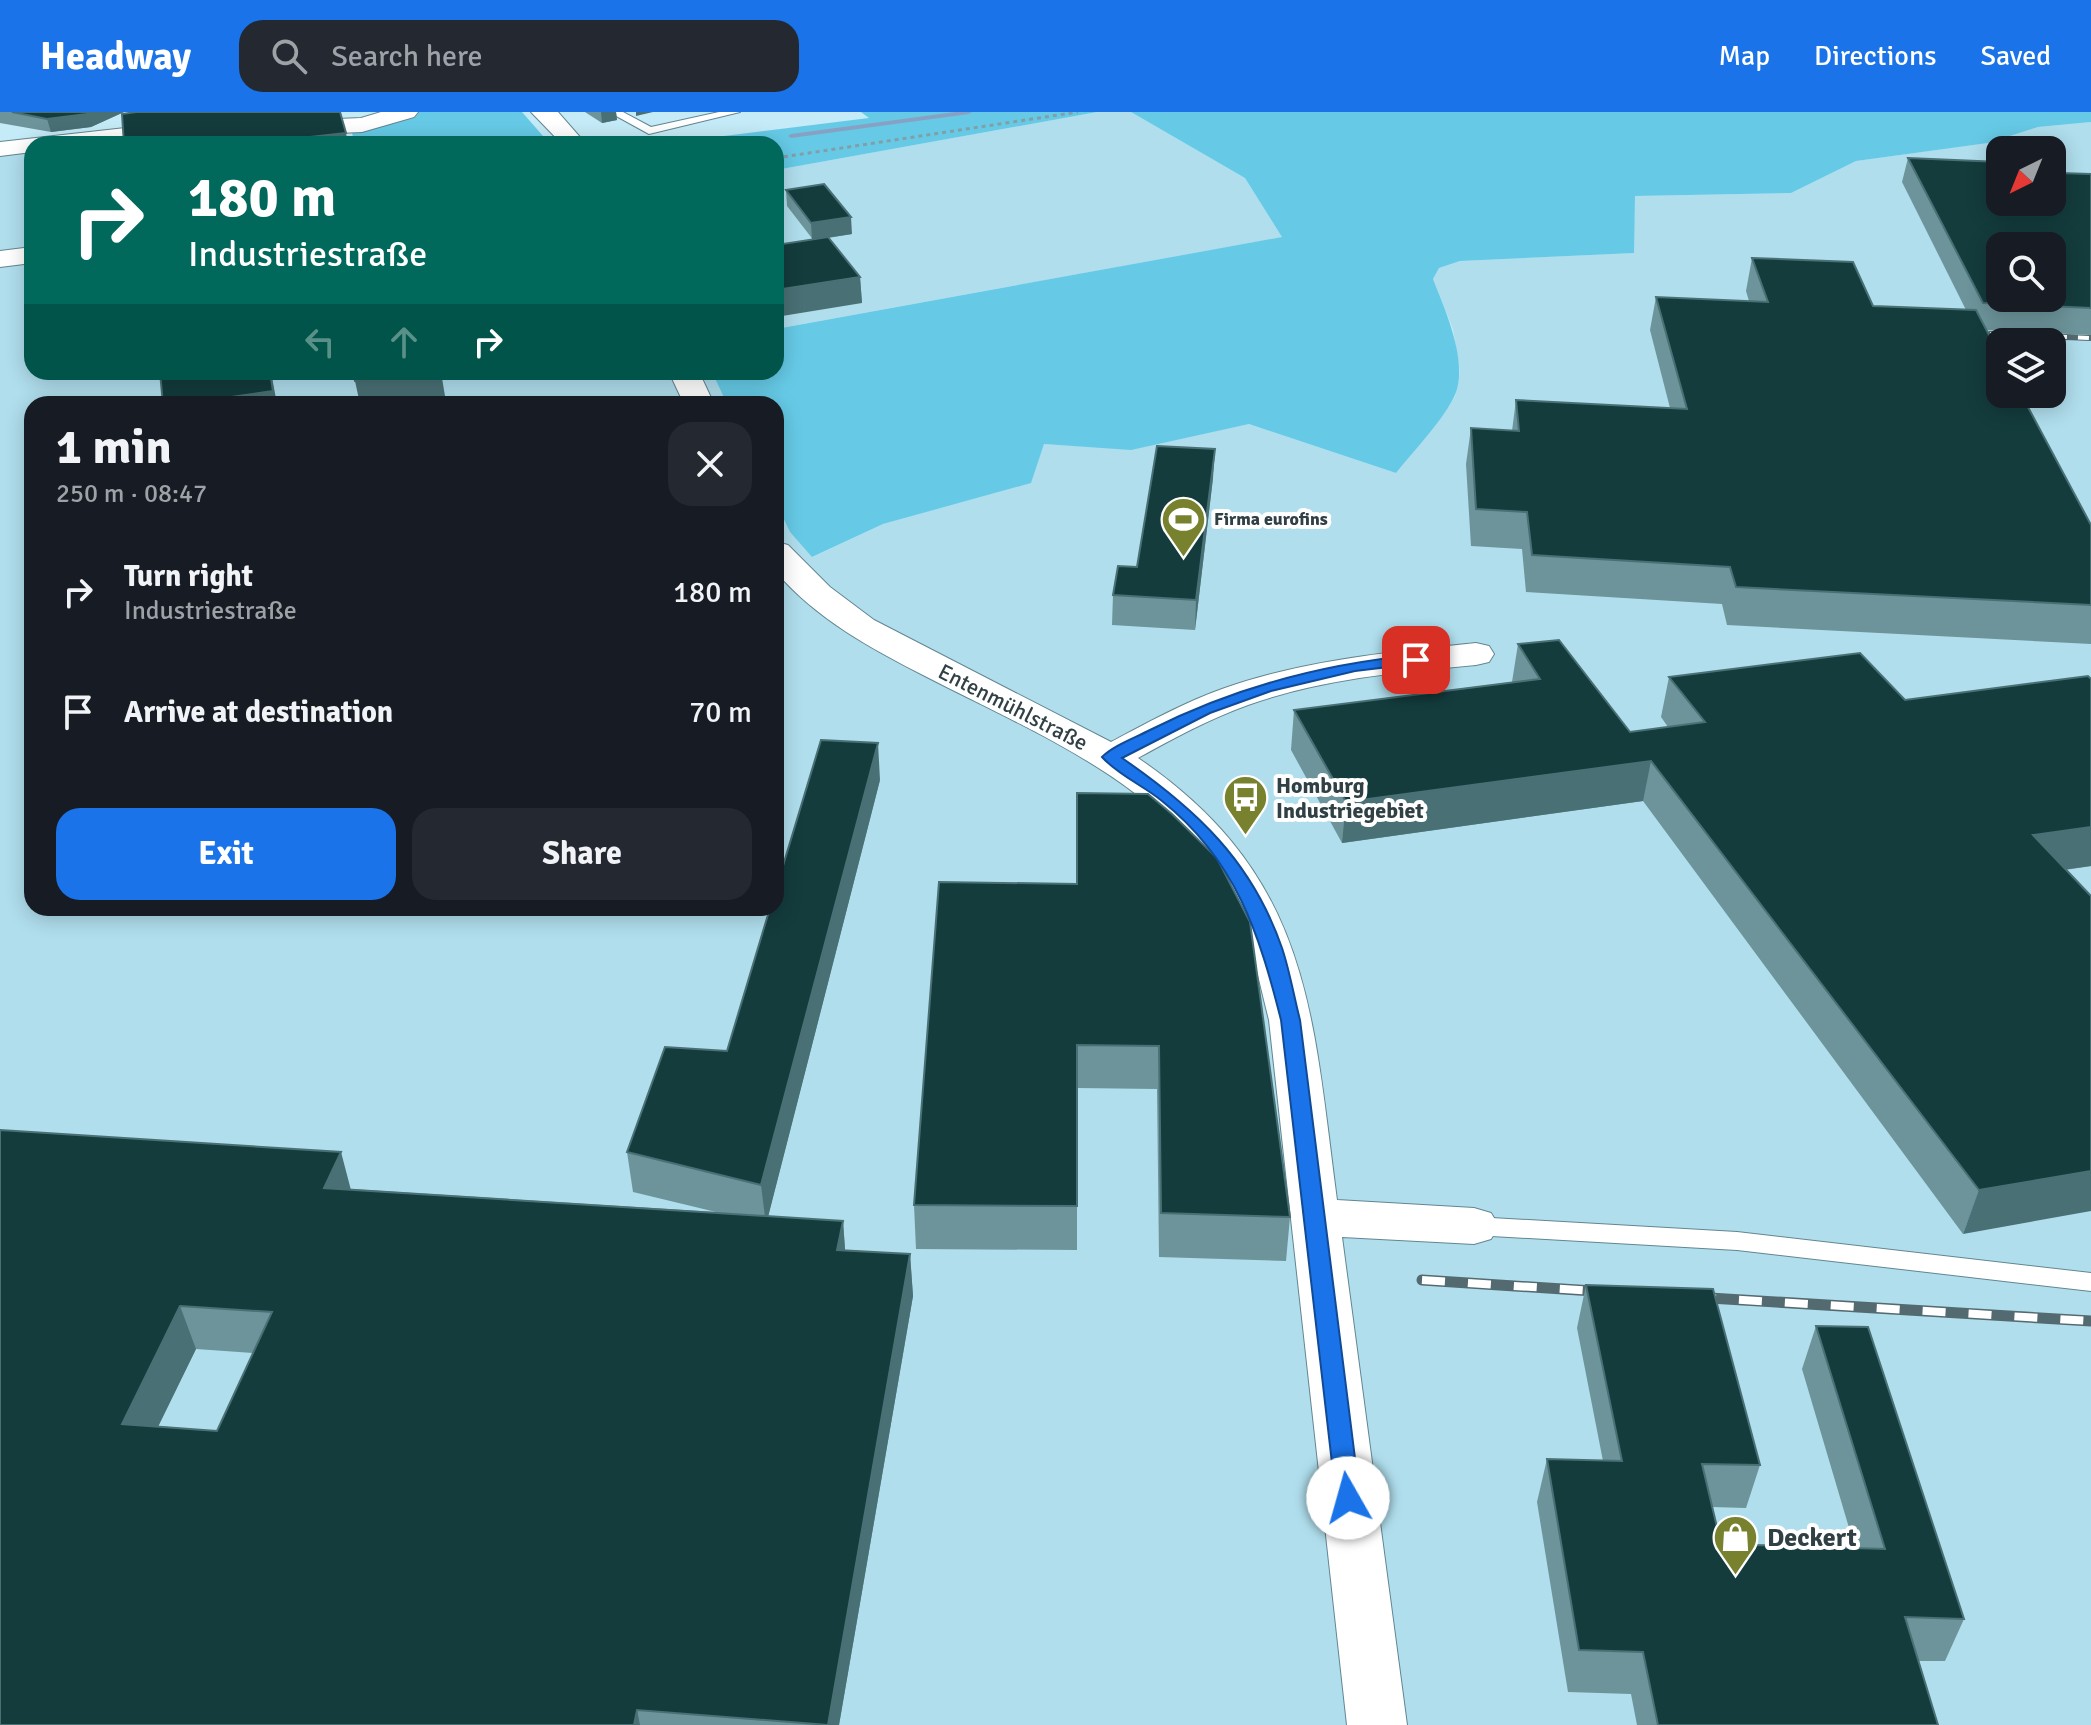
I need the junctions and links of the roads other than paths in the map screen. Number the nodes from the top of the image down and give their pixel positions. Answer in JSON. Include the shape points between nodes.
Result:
{"nodes":[{"id":1,"x":406,"y":112,"type":"edge"},
{"id":2,"x":615,"y":112,"type":"edge"},
{"id":3,"x":734,"y":112,"type":"edge"},
{"id":4,"x":547,"y":113,"type":"edge"},
{"id":5,"x":272,"y":128,"type":"edge"},
{"id":6,"x":199,"y":129,"type":"edge"},
{"id":7,"x":124,"y":136,"type":"edge"},
{"id":8,"x":568,"y":136,"type":"edge"},
{"id":9,"x":24,"y":146,"type":"edge"},
{"id":10,"x":0,"y":149,"type":"edge"},
{"id":11,"x":24,"y":256,"type":"edge"},
{"id":12,"x":0,"y":259,"type":"edge"},
{"id":13,"x":784,"y":562,"type":"edge"},
{"id":14,"x":1476,"y":654,"type":"dead end"},
{"id":15,"x":1111,"y":757,"type":"junction"},
{"id":16,"x":1314,"y":1217,"type":"junction"},
{"id":17,"x":1474,"y":1226,"type":"joint"},
{"id":18,"x":2091,"y":1282,"type":"edge"},
{"id":19,"x":1377,"y":1725,"type":"edge"}],
"edges":[{"from":1,"to":5,"type":"street","via":[[347,127]]},
{"from":2,"to":3,"type":"lane","via":[[649,131]]},
{"from":4,"to":8,"type":"street"},
{"from":6,"to":7,"type":"street"},
{"from":9,"to":10,"type":"street"},
{"from":11,"to":12,"type":"street"},
{"from":13,"to":15,"type":"street","name":"Entenmühlstraße","via":[[838,614]]},
{"from":14,"to":15,"type":"street","via":[[1355,666],[1266,687],[1204,709]]},
{"from":15,"to":16,"type":"street","name":"Entenmühlstraße","via":[[1169,798],[1206,834],[1246,888],[1272,948],[1291,1020]]},
{"from":16,"to":17,"type":"street"},
{"from":16,"to":19,"type":"street","name":"Entenmühlstraße"},
{"from":17,"to":18,"type":"lane","via":[[1737,1241]]}]}
